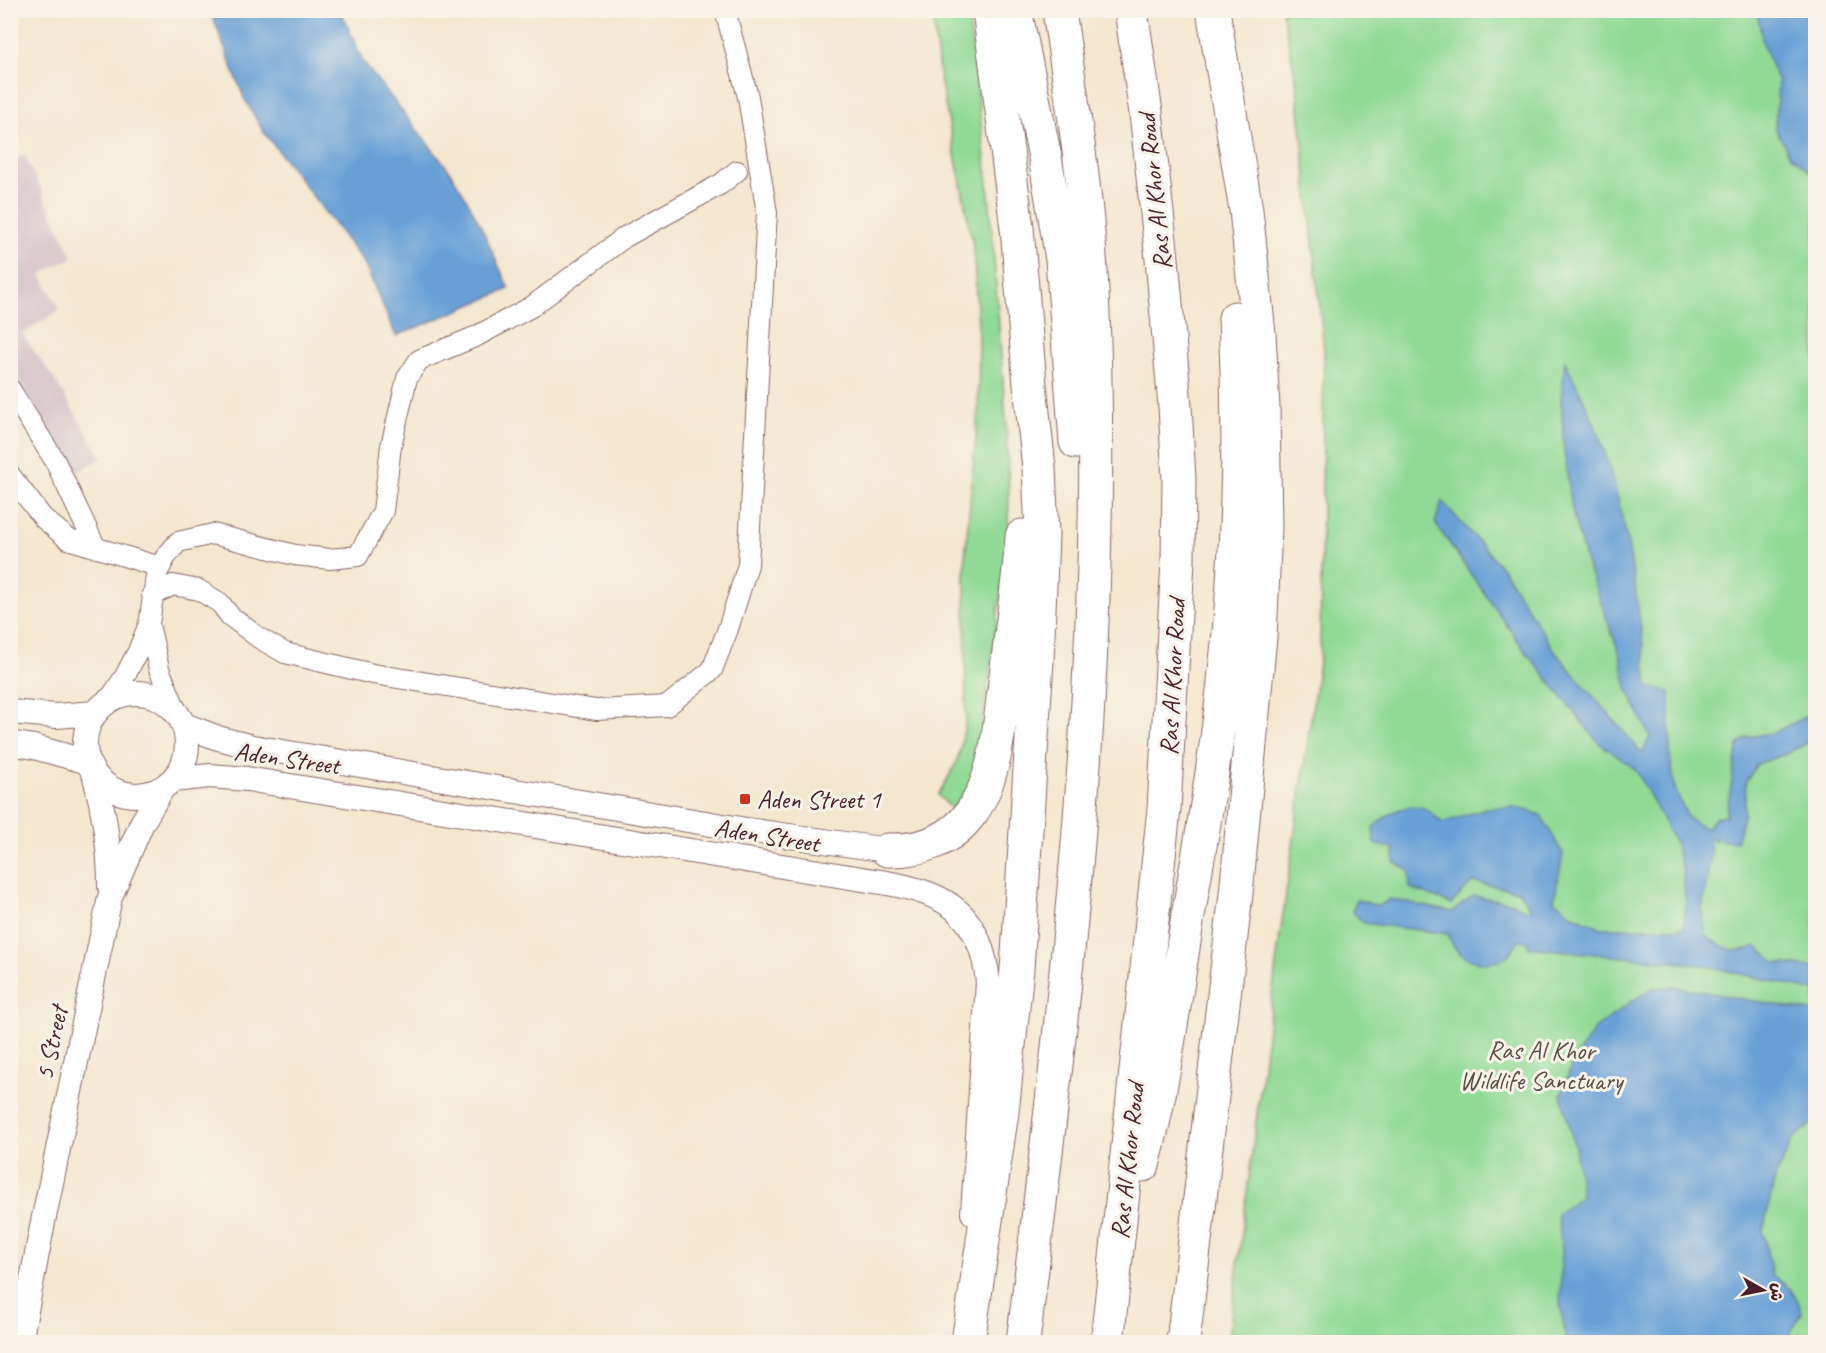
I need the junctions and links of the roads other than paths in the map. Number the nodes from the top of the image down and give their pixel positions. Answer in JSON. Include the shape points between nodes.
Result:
{"nodes":[{"id":1,"x":725,"y":10,"type":"edge"},
{"id":2,"x":989,"y":10,"type":"edge"},
{"id":3,"x":1015,"y":10,"type":"edge"},
{"id":4,"x":1059,"y":10,"type":"edge"},
{"id":5,"x":1131,"y":10,"type":"edge"},
{"id":6,"x":1214,"y":10,"type":"edge"},
{"id":7,"x":1224,"y":80,"type":"junction"},
{"id":8,"x":737,"y":171,"type":"dead end"},
{"id":9,"x":1030,"y":385,"type":"junction"},
{"id":10,"x":10,"y":389,"type":"edge"},
{"id":11,"x":10,"y":475,"type":"edge"},
{"id":12,"x":96,"y":548,"type":"junction"},
{"id":13,"x":1095,"y":562,"type":"junction"},
{"id":14,"x":160,"y":567,"type":"junction"},
{"id":15,"x":152,"y":595,"type":"junction"},
{"id":16,"x":149,"y":624,"type":"junction"},
{"id":17,"x":102,"y":706,"type":"junction"},
{"id":18,"x":10,"y":712,"type":"edge"},
{"id":19,"x":181,"y":718,"type":"junction"},
{"id":20,"x":10,"y":743,"type":"edge"},
{"id":21,"x":91,"y":767,"type":"junction"},
{"id":22,"x":167,"y":784,"type":"junction"},
{"id":23,"x":887,"y":850,"type":"joint"},
{"id":24,"x":110,"y":897,"type":"junction"},
{"id":25,"x":1120,"y":1221,"type":"junction"},
{"id":26,"x":975,"y":1296,"type":"junction"},
{"id":27,"x":20,"y":1342,"type":"edge"},
{"id":28,"x":968,"y":1342,"type":"edge"},
{"id":29,"x":1023,"y":1342,"type":"edge"},
{"id":30,"x":1107,"y":1342,"type":"edge"},
{"id":31,"x":1183,"y":1342,"type":"edge"}],
"edges":[{"from":1,"to":15,"type":"street","via":[[748,97],[767,213],[748,565],[712,670],[667,706],[596,710],[373,674],[285,653],[259,638],[199,590],[173,585]]},
{"from":2,"to":9,"type":"highway","via":[[1017,228]]},
{"from":3,"to":13,"type":"highway","via":[[1055,208],[1080,487]]},
{"from":4,"to":13,"type":"highway","via":[[1092,288]]},
{"from":5,"to":25,"type":"highway","name":"Ras Al Khor Road","via":[[1162,259],[1179,480],[1164,809]]},
{"from":6,"to":7,"type":"highway"},
{"from":7,"to":25,"type":"highway","via":[[1224,154],[1237,363],[1233,598],[1212,768],[1156,1109],[1140,1175]]},
{"from":7,"to":31,"type":"highway","via":[[1246,210],[1259,334],[1265,527],[1260,637],[1236,894]]},
{"from":8,"to":14,"type":"street","via":[[721,184],[625,237],[531,307],[477,336],[419,360],[404,389],[391,446],[383,511],[358,556],[330,559],[295,555],[213,534],[178,542]]},
{"from":9,"to":23,"type":"highway","via":[[1020,557],[988,780],[971,813],[951,833],[917,848]]},
{"from":9,"to":26,"type":"highway","via":[[1042,534],[1035,696],[1017,969],[1002,1112]]},
{"from":10,"to":12,"type":"street","via":[[55,461]]},
{"from":11,"to":12,"type":"street","via":[[54,529],[68,539]]},
{"from":12,"to":14,"type":"street"},
{"from":13,"to":29,"type":"highway","via":[[1076,869]]},
{"from":14,"to":15,"type":"street"},
{"from":15,"to":16,"type":"street"},
{"from":16,"to":17,"type":"street","via":[[125,676]]},
{"from":16,"to":19,"type":"street","via":[[159,669]]},
{"from":17,"to":18,"type":"street","via":[[56,716]]},
{"from":17,"to":19,"type":"street","via":[[126,693],[145,693],[163,699]]},
{"from":17,"to":21,"type":"street","via":[[87,728],[85,745]]},
{"from":19,"to":22,"type":"street","via":[[188,744],[184,764]]},
{"from":19,"to":23,"type":"street","name":"Aden Street","via":[[218,738],[253,747]]},
{"from":20,"to":21,"type":"street"},
{"from":21,"to":22,"type":"street","via":[[118,792],[148,794]]},
{"from":21,"to":24,"type":"street","name":"5 Street","via":[[104,813]]},
{"from":22,"to":24,"type":"street","name":"5 Street","via":[[142,823]]},
{"from":22,"to":26,"type":"street","name":"Aden Street","via":[[210,776],[247,779],[887,883],[930,893],[944,901],[974,933],[986,961],[988,982],[972,1232]]},
{"from":24,"to":27,"type":"street","name":"5 Street"},
{"from":25,"to":30,"type":"highway","name":"Ras Al Khor Road"},
{"from":26,"to":28,"type":"highway"}]}
